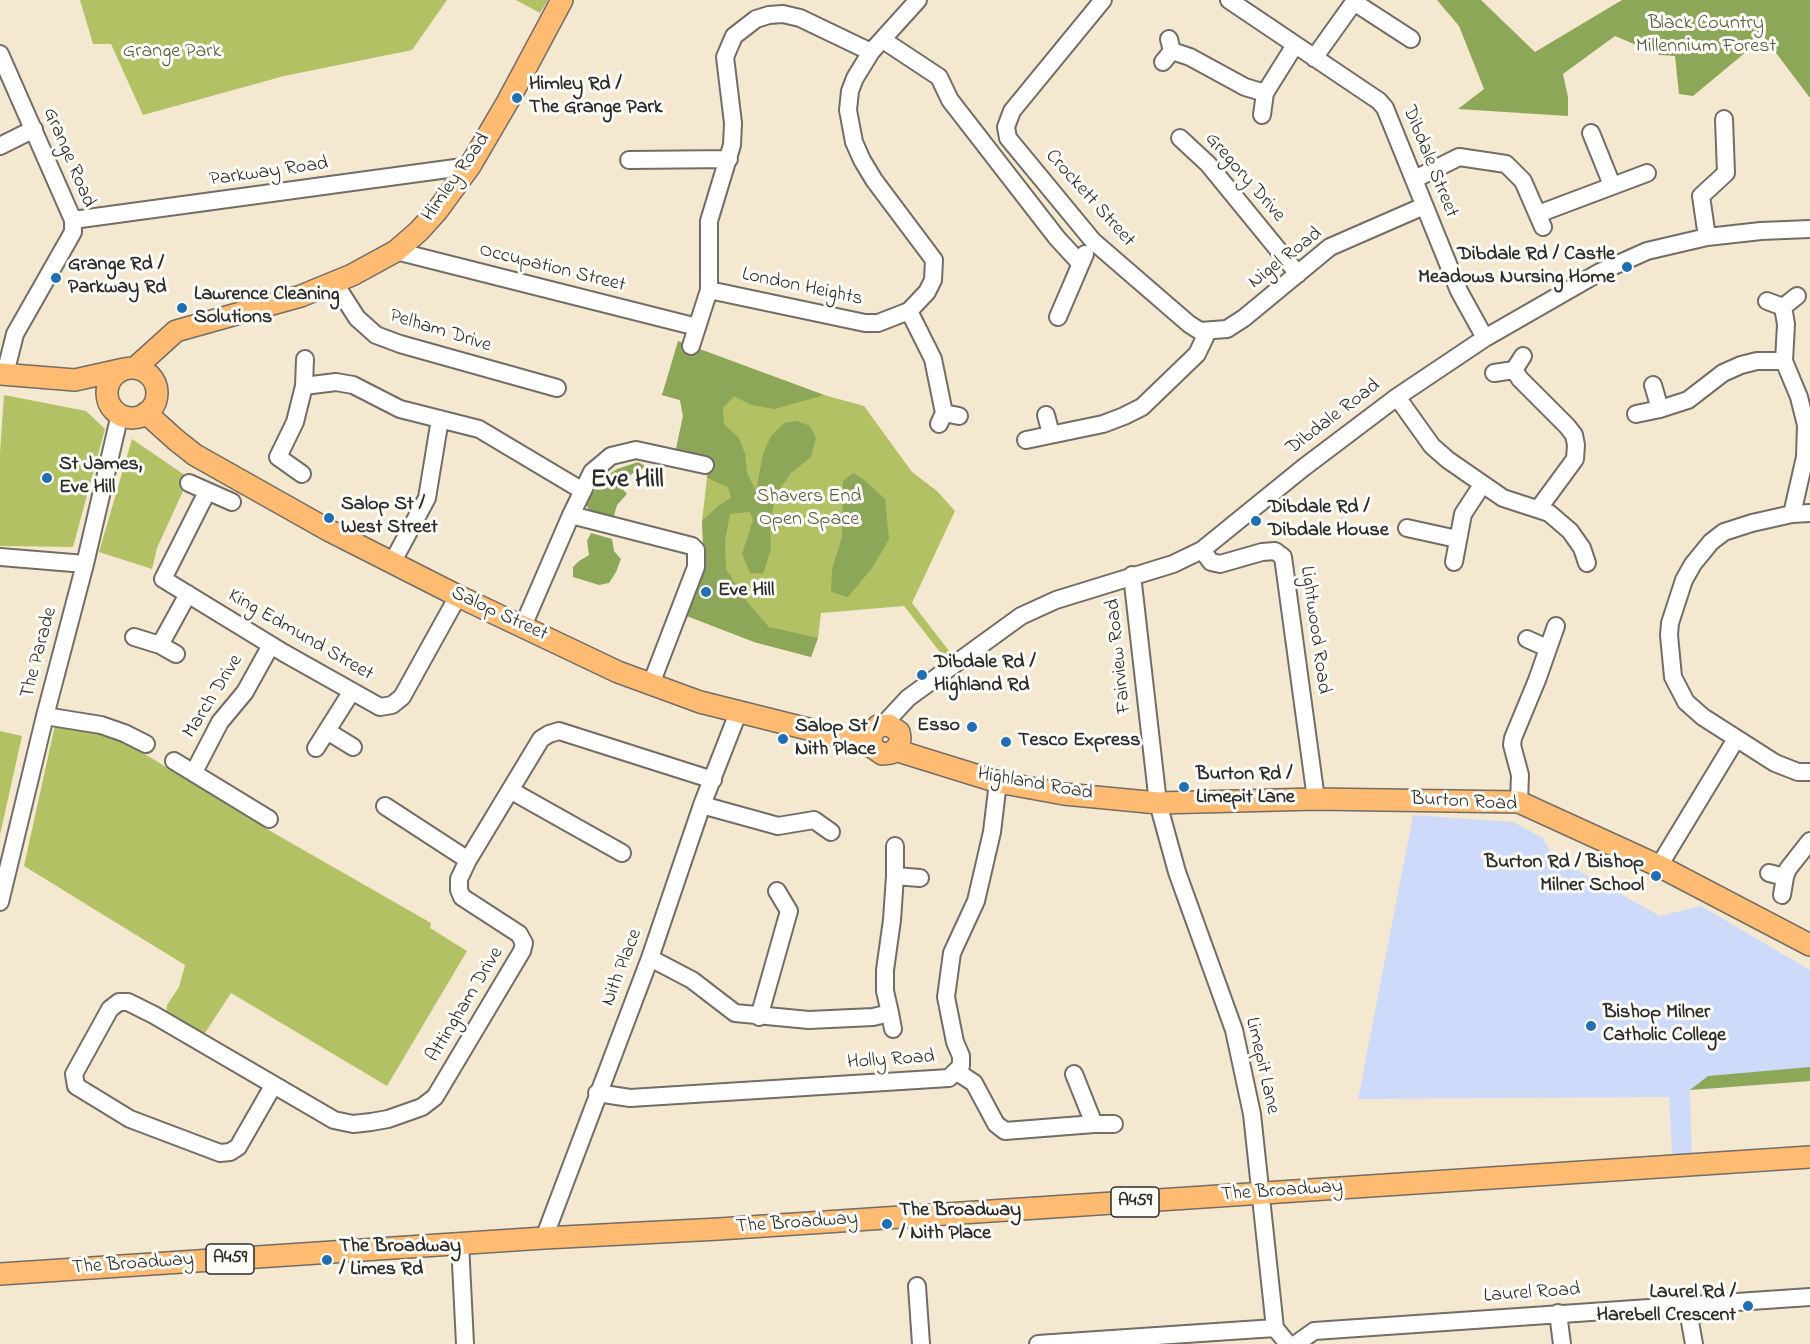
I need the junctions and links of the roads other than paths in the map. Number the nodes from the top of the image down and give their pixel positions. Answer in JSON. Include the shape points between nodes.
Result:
{"nodes":[{"id":1,"x":562,"y":0,"type":"edge"},
{"id":2,"x":918,"y":0,"type":"edge"},
{"id":3,"x":1103,"y":0,"type":"edge"},
{"id":4,"x":1233,"y":1,"type":"edge"},
{"id":5,"x":1411,"y":39,"type":"dead end"},
{"id":6,"x":1295,"y":45,"type":"junction"},
{"id":7,"x":877,"y":46,"type":"junction"},
{"id":8,"x":1168,"y":51,"type":"dead end"},
{"id":9,"x":0,"y":54,"type":"edge"},
{"id":10,"x":1314,"y":58,"type":"junction"},
{"id":11,"x":1265,"y":93,"type":"junction"},
{"id":12,"x":1262,"y":115,"type":"dead end"},
{"id":13,"x":1724,"y":119,"type":"dead end"},
{"id":14,"x":34,"y":129,"type":"junction"},
{"id":15,"x":1591,"y":133,"type":"dead end"},
{"id":16,"x":1180,"y":138,"type":"dead end"},
{"id":17,"x":0,"y":146,"type":"edge"},
{"id":18,"x":729,"y":159,"type":"junction"},
{"id":19,"x":629,"y":160,"type":"dead end"},
{"id":20,"x":470,"y":166,"type":"junction"},
{"id":21,"x":1647,"y":173,"type":"dead end"},
{"id":22,"x":1415,"y":179,"type":"junction"},
{"id":23,"x":1612,"y":185,"type":"junction"},
{"id":24,"x":1424,"y":206,"type":"junction"},
{"id":25,"x":73,"y":220,"type":"junction"},
{"id":26,"x":1810,"y":229,"type":"edge"},
{"id":27,"x":1707,"y":237,"type":"junction"},
{"id":28,"x":1092,"y":241,"type":"junction"},
{"id":29,"x":396,"y":251,"type":"junction"},
{"id":30,"x":1080,"y":263,"type":"junction"},
{"id":31,"x":1298,"y":273,"type":"junction"},
{"id":32,"x":334,"y":282,"type":"junction"},
{"id":33,"x":709,"y":290,"type":"junction"},
{"id":34,"x":1797,"y":296,"type":"dead end"},
{"id":35,"x":1767,"y":301,"type":"dead end"},
{"id":36,"x":1783,"y":307,"type":"junction"},
{"id":37,"x":909,"y":311,"type":"junction"},
{"id":38,"x":1058,"y":317,"type":"dead end"},
{"id":39,"x":696,"y":327,"type":"junction"},
{"id":40,"x":1208,"y":331,"type":"junction"},
{"id":41,"x":1485,"y":338,"type":"junction"},
{"id":42,"x":691,"y":346,"type":"dead end"},
{"id":43,"x":305,"y":359,"type":"dead end"},
{"id":44,"x":1784,"y":361,"type":"junction"},
{"id":45,"x":136,"y":371,"type":"junction"},
{"id":46,"x":1494,"y":373,"type":"dead end"},
{"id":47,"x":2,"y":374,"type":"edge"},
{"id":48,"x":75,"y":380,"type":"junction"},
{"id":49,"x":1653,"y":385,"type":"dead end"},
{"id":50,"x":304,"y":386,"type":"junction"},
{"id":51,"x":557,"y":388,"type":"dead end"},
{"id":52,"x":107,"y":395,"type":"junction"},
{"id":53,"x":1397,"y":397,"type":"junction"},
{"id":54,"x":150,"y":408,"type":"junction"},
{"id":55,"x":1660,"y":409,"type":"junction"},
{"id":56,"x":120,"y":414,"type":"junction"},
{"id":57,"x":1636,"y":414,"type":"dead end"},
{"id":58,"x":1046,"y":415,"type":"dead end"},
{"id":59,"x":948,"y":418,"type":"dead end"},
{"id":60,"x":440,"y":419,"type":"junction"},
{"id":61,"x":1051,"y":434,"type":"junction"},
{"id":62,"x":1026,"y":440,"type":"dead end"},
{"id":63,"x":705,"y":465,"type":"dead end"},
{"id":64,"x":302,"y":474,"type":"dead end"},
{"id":65,"x":189,"y":483,"type":"dead end"},
{"id":66,"x":1482,"y":485,"type":"junction"},
{"id":67,"x":583,"y":491,"type":"junction"},
{"id":68,"x":207,"y":492,"type":"junction"},
{"id":69,"x":231,"y":502,"type":"dead end"},
{"id":70,"x":1539,"y":508,"type":"junction"},
{"id":71,"x":1810,"y":513,"type":"edge"},
{"id":72,"x":1792,"y":514,"type":"junction"},
{"id":73,"x":571,"y":515,"type":"junction"},
{"id":74,"x":1407,"y":528,"type":"dead end"},
{"id":75,"x":1457,"y":539,"type":"junction"},
{"id":76,"x":1202,"y":550,"type":"junction"},
{"id":77,"x":0,"y":557,"type":"edge"},
{"id":78,"x":392,"y":562,"type":"junction"},
{"id":79,"x":1454,"y":562,"type":"dead end"},
{"id":80,"x":1587,"y":563,"type":"dead end"},
{"id":81,"x":85,"y":564,"type":"junction"},
{"id":82,"x":1132,"y":575,"type":"junction"},
{"id":83,"x":188,"y":594,"type":"junction"},
{"id":84,"x":458,"y":596,"type":"junction"},
{"id":85,"x":523,"y":626,"type":"junction"},
{"id":86,"x":1556,"y":626,"type":"dead end"},
{"id":87,"x":134,"y":637,"type":"dead end"},
{"id":88,"x":1527,"y":639,"type":"dead end"},
{"id":89,"x":160,"y":645,"type":"junction"},
{"id":90,"x":271,"y":645,"type":"junction"},
{"id":91,"x":1547,"y":648,"type":"junction"},
{"id":92,"x":176,"y":654,"type":"dead end"},
{"id":93,"x":651,"y":684,"type":"junction"},
{"id":94,"x":352,"y":691,"type":"junction"},
{"id":95,"x":738,"y":713,"type":"junction"},
{"id":96,"x":45,"y":716,"type":"junction"},
{"id":97,"x":327,"y":731,"type":"junction"},
{"id":98,"x":1736,"y":739,"type":"junction"},
{"id":99,"x":890,"y":741,"type":"junction"},
{"id":100,"x":146,"y":744,"type":"dead end"},
{"id":101,"x":353,"y":747,"type":"dead end"},
{"id":102,"x":316,"y":748,"type":"dead end"},
{"id":103,"x":174,"y":760,"type":"dead end"},
{"id":104,"x":194,"y":772,"type":"junction"},
{"id":105,"x":1810,"y":772,"type":"edge"},
{"id":106,"x":713,"y":780,"type":"junction"},
{"id":107,"x":998,"y":782,"type":"junction"},
{"id":108,"x":510,"y":790,"type":"junction"},
{"id":109,"x":1316,"y":799,"type":"junction"},
{"id":110,"x":1519,"y":802,"type":"junction"},
{"id":111,"x":1158,"y":803,"type":"junction"},
{"id":112,"x":702,"y":805,"type":"junction"},
{"id":113,"x":385,"y":806,"type":"dead end"},
{"id":114,"x":269,"y":819,"type":"dead end"},
{"id":115,"x":831,"y":832,"type":"dead end"},
{"id":116,"x":1810,"y":841,"type":"edge"},
{"id":117,"x":895,"y":846,"type":"dead end"},
{"id":118,"x":622,"y":853,"type":"dead end"},
{"id":119,"x":468,"y":860,"type":"junction"},
{"id":120,"x":1659,"y":866,"type":"junction"},
{"id":121,"x":895,"y":876,"type":"junction"},
{"id":122,"x":920,"y":878,"type":"dead end"},
{"id":123,"x":777,"y":891,"type":"dead end"},
{"id":124,"x":1782,"y":895,"type":"dead end"},
{"id":125,"x":0,"y":902,"type":"edge"},
{"id":126,"x":1810,"y":945,"type":"edge"},
{"id":127,"x":650,"y":958,"type":"junction"},
{"id":128,"x":759,"y":1017,"type":"junction"},
{"id":129,"x":957,"y":1072,"type":"junction"},
{"id":130,"x":1074,"y":1074,"type":"dead end"},
{"id":131,"x":273,"y":1086,"type":"junction"},
{"id":132,"x":597,"y":1093,"type":"junction"},
{"id":133,"x":1094,"y":1124,"type":"junction"},
{"id":134,"x":1114,"y":1124,"type":"dead end"},
{"id":135,"x":1807,"y":1163,"type":"edge"},
{"id":136,"x":1262,"y":1193,"type":"junction"},
{"id":137,"x":544,"y":1238,"type":"junction"},
{"id":138,"x":460,"y":1244,"type":"junction"},
{"id":139,"x":0,"y":1274,"type":"edge"},
{"id":140,"x":917,"y":1286,"type":"dead end"},
{"id":141,"x":1810,"y":1297,"type":"edge"},
{"id":142,"x":1686,"y":1305,"type":"junction"},
{"id":143,"x":1558,"y":1313,"type":"junction"},
{"id":144,"x":1275,"y":1328,"type":"junction"},
{"id":145,"x":1187,"y":1340,"type":"edge"},
{"id":146,"x":465,"y":1344,"type":"edge"},
{"id":147,"x":921,"y":1344,"type":"edge"},
{"id":148,"x":1038,"y":1344,"type":"edge"},
{"id":149,"x":1288,"y":1344,"type":"edge"},
{"id":150,"x":1296,"y":1344,"type":"edge"},
{"id":151,"x":1562,"y":1344,"type":"edge"},
{"id":152,"x":1694,"y":1344,"type":"edge"}],
"edges":[{"from":1,"to":20,"type":"main road","name":"Himley Road"},
{"from":2,"to":7,"type":"street","name":"London Heights"},
{"from":3,"to":28,"type":"street","name":"Crockett Street","via":[[1012,111],[1006,128],[1008,138]]},
{"from":4,"to":6,"type":"street","name":"Dibdale Street"},
{"from":5,"to":10,"type":"street","via":[[1354,2]]},
{"from":6,"to":10,"type":"street","name":"Dibdale Street"},
{"from":6,"to":11,"type":"street"},
{"from":7,"to":18,"type":"street","via":[[783,14],[769,15],[745,26],[734,36],[725,57],[733,123]]},
{"from":7,"to":30,"type":"street","via":[[939,77],[950,100]]},
{"from":7,"to":37,"type":"street","name":"London Heights","via":[[855,78],[848,110],[862,160],[934,260],[933,280]]},
{"from":8,"to":11,"type":"street","via":[[1190,57],[1245,87]]},
{"from":9,"to":14,"type":"street","name":"Grange Road"},
{"from":10,"to":22,"type":"street","name":"Dibdale Street","via":[[1385,108]]},
{"from":11,"to":12,"type":"street"},
{"from":13,"to":27,"type":"street","via":[[1726,173],[1701,196]]},
{"from":14,"to":17,"type":"street"},
{"from":14,"to":25,"type":"street","name":"Grange Road"},
{"from":15,"to":23,"type":"street"},
{"from":16,"to":31,"type":"street","name":"Gregory Drive","via":[[1208,164]]},
{"from":18,"to":19,"type":"street"},
{"from":18,"to":33,"type":"street","via":[[709,221]]},
{"from":20,"to":25,"type":"street","name":"Parkway Road"},
{"from":20,"to":29,"type":"main road","name":"Himley Road","via":[[437,212]]},
{"from":21,"to":23,"type":"street"},
{"from":22,"to":23,"type":"street","via":[[1460,158],[1506,164],[1523,181],[1540,220]]},
{"from":22,"to":24,"type":"street","name":"Dibdale Street"},
{"from":24,"to":31,"type":"street","name":"Nigel Road","via":[[1330,247]]},
{"from":24,"to":41,"type":"street","name":"Dibdale Street","via":[[1459,291]]},
{"from":25,"to":47,"type":"street","name":"Grange Road","via":[[73,232],[15,334]]},
{"from":26,"to":27,"type":"street","name":"Dibdale Road"},
{"from":27,"to":41,"type":"street","name":"Dibdale Road","via":[[1647,251],[1600,272]]},
{"from":28,"to":30,"type":"street"},
{"from":28,"to":40,"type":"street","name":"Crockett Street","via":[[1189,324]]},
{"from":29,"to":32,"type":"main road","name":"Himley Road"},
{"from":29,"to":39,"type":"street","name":"Occupation Street"},
{"from":30,"to":38,"type":"street"},
{"from":31,"to":40,"type":"street","name":"Nigel Road","via":[[1227,329]]},
{"from":32,"to":45,"type":"main road","name":"Himley Road","via":[[301,296],[176,331]]},
{"from":32,"to":51,"type":"street","name":"Pelham Drive","via":[[357,318],[376,335]]},
{"from":33,"to":37,"type":"street","name":"London Heights","via":[[865,323],[878,323]]},
{"from":33,"to":39,"type":"street"},
{"from":34,"to":36,"type":"street"},
{"from":35,"to":36,"type":"street"},
{"from":36,"to":44,"type":"street"},
{"from":37,"to":59,"type":"street","via":[[933,359]]},
{"from":39,"to":42,"type":"street"},
{"from":40,"to":61,"type":"street","via":[[1197,354],[1142,407],[1103,424]]},
{"from":41,"to":53,"type":"street","name":"Dibdale Road"},
{"from":43,"to":50,"type":"street"},
{"from":44,"to":55,"type":"street","via":[[1741,364],[1688,400]]},
{"from":44,"to":72,"type":"street","via":[[1806,425]]},
{"from":45,"to":48,"type":"main road"},
{"from":45,"to":52,"type":"main road","via":[[112,379]]},
{"from":45,"to":54,"type":"main road","via":[[156,388]]},
{"from":46,"to":70,"type":"street","via":[[1518,363],[1520,379],[1574,435],[1575,459]]},
{"from":47,"to":48,"type":"main road"},
{"from":48,"to":52,"type":"main road"},
{"from":49,"to":55,"type":"street"},
{"from":50,"to":60,"type":"street","via":[[336,382],[353,385],[400,409]]},
{"from":50,"to":64,"type":"street","via":[[295,422],[278,457]]},
{"from":52,"to":56,"type":"main road"},
{"from":53,"to":66,"type":"street","via":[[1432,446]]},
{"from":53,"to":76,"type":"street","name":"Dibdale Road"},
{"from":54,"to":56,"type":"main road","via":[[137,417]]},
{"from":54,"to":78,"type":"main road","name":"Salop Street","via":[[176,440],[195,455]]},
{"from":55,"to":57,"type":"street"},
{"from":56,"to":81,"type":"street","name":"The Parade"},
{"from":58,"to":61,"type":"street"},
{"from":60,"to":67,"type":"street","via":[[479,429]]},
{"from":60,"to":78,"type":"street","via":[[427,498]]},
{"from":61,"to":62,"type":"street"},
{"from":63,"to":67,"type":"street","via":[[636,450],[611,456],[592,472]]},
{"from":65,"to":68,"type":"street"},
{"from":66,"to":70,"type":"street","via":[[1503,498]]},
{"from":66,"to":75,"type":"street","via":[[1463,514]]},
{"from":67,"to":73,"type":"street"},
{"from":68,"to":69,"type":"street"},
{"from":68,"to":83,"type":"street","name":"King Edmund Street","via":[[163,579]]},
{"from":70,"to":80,"type":"street","via":[[1570,531]]},
{"from":71,"to":72,"type":"street"},
{"from":72,"to":98,"type":"street","via":[[1724,532],[1711,542],[1684,580],[1670,622],[1669,650],[1674,676],[1686,702]]},
{"from":73,"to":85,"type":"street"},
{"from":73,"to":93,"type":"street","via":[[696,550],[696,567]]},
{"from":74,"to":75,"type":"street"},
{"from":75,"to":79,"type":"street"},
{"from":76,"to":82,"type":"street","name":"Dibdale Road","via":[[1173,564]]},
{"from":76,"to":109,"type":"street","name":"Lightwood Road","via":[[1211,562],[1220,564],[1262,552],[1275,551],[1283,556]]},
{"from":77,"to":81,"type":"street"},
{"from":78,"to":84,"type":"main road","name":"Salop Street"},
{"from":81,"to":96,"type":"street","name":"The Parade"},
{"from":82,"to":99,"type":"street","name":"Dibdale Road","via":[[1021,616],[908,698]]},
{"from":82,"to":111,"type":"street","name":"Fairview Road"},
{"from":83,"to":89,"type":"street"},
{"from":83,"to":90,"type":"street","name":"King Edmund Street"},
{"from":84,"to":85,"type":"main road","name":"Salop Street"},
{"from":84,"to":94,"type":"street","name":"King Edmund Street","via":[[402,697],[392,705],[380,707]]},
{"from":85,"to":93,"type":"main road","name":"Salop Street"},
{"from":86,"to":91,"type":"street"},
{"from":87,"to":89,"type":"street"},
{"from":88,"to":91,"type":"street"},
{"from":89,"to":92,"type":"street"},
{"from":90,"to":94,"type":"street","name":"King Edmund Street"},
{"from":90,"to":104,"type":"street","name":"March Drive","via":[[245,692],[220,722]]},
{"from":91,"to":110,"type":"street","via":[[1513,738],[1520,775]]},
{"from":93,"to":95,"type":"main road","name":"Salop Street"},
{"from":94,"to":97,"type":"street"},
{"from":95,"to":99,"type":"main road","name":"Salop Street","via":[[844,738]]},
{"from":95,"to":106,"type":"street","name":"Nith Place"},
{"from":96,"to":100,"type":"street","via":[[100,725]]},
{"from":96,"to":125,"type":"street","name":"The Parade"},
{"from":97,"to":101,"type":"street"},
{"from":97,"to":102,"type":"street"},
{"from":98,"to":105,"type":"street","via":[[1785,768]]},
{"from":98,"to":120,"type":"street"},
{"from":99,"to":107,"type":"main road","name":"Highland Road"},
{"from":103,"to":104,"type":"street","name":"March Drive"},
{"from":104,"to":114,"type":"street","name":"March Drive"},
{"from":106,"to":108,"type":"street","name":"Attingham Drive","via":[[559,731],[541,739]]},
{"from":106,"to":112,"type":"street","name":"Nith Place"},
{"from":107,"to":111,"type":"main road","name":"Highland Road","via":[[1064,794]]},
{"from":107,"to":129,"type":"street","name":"Holly Road","via":[[992,832],[976,901],[952,953],[947,988],[955,1042],[961,1056]]},
{"from":108,"to":118,"type":"street"},
{"from":108,"to":119,"type":"street","name":"Attingham Drive"},
{"from":109,"to":110,"type":"main road","name":"Burton Road"},
{"from":109,"to":111,"type":"main road","name":"Burton Road"},
{"from":110,"to":120,"type":"main road","name":"Burton Road"},
{"from":111,"to":136,"type":"street","name":"Limepit Lane","via":[[1177,872],[1234,1030],[1252,1114]]},
{"from":112,"to":115,"type":"street","via":[[778,826],[814,820]]},
{"from":112,"to":127,"type":"street","name":"Nith Place"},
{"from":113,"to":119,"type":"street"},
{"from":116,"to":124,"type":"street","via":[[1777,875]]},
{"from":117,"to":121,"type":"street"},
{"from":119,"to":131,"type":"street","name":"Attingham Drive","via":[[459,879],[462,897],[519,934],[524,943],[435,1097],[408,1113],[353,1124],[334,1120]]},
{"from":120,"to":126,"type":"main road","name":"Burton Road"},
{"from":121,"to":122,"type":"street"},
{"from":121,"to":128,"type":"street","via":[[885,970],[891,1021],[873,1017]]},
{"from":123,"to":128,"type":"street","via":[[789,911]]},
{"from":127,"to":128,"type":"street","via":[[692,981],[735,1013]]},
{"from":127,"to":132,"type":"street","name":"Nith Place"},
{"from":129,"to":132,"type":"street","name":"Holly Road","via":[[949,1078],[630,1098]]},
{"from":129,"to":133,"type":"street","via":[[974,1083],[996,1124],[1005,1131]]},
{"from":130,"to":133,"type":"street"},
{"from":131,"to":131,"type":"street","name":"Attingham Drive","via":[[128,1002],[119,1002],[110,1009],[74,1074],[76,1086],[130,1119],[220,1153],[238,1147]]},
{"from":132,"to":137,"type":"street","name":"Nith Place"},
{"from":133,"to":134,"type":"street"},
{"from":135,"to":136,"type":"main road","name":"The Broadway","number":"A459"},
{"from":136,"to":137,"type":"main road","name":"The Broadway","number":"A459"},
{"from":136,"to":144,"type":"street","name":"Limepit Lane"},
{"from":137,"to":138,"type":"main road","name":"The Broadway","number":"A459"},
{"from":138,"to":139,"type":"main road","name":"The Broadway","number":"A459"},
{"from":138,"to":146,"type":"street"},
{"from":140,"to":147,"type":"street"},
{"from":141,"to":142,"type":"street","name":"Laurel Road"},
{"from":142,"to":143,"type":"street","name":"Laurel Road"},
{"from":142,"to":152,"type":"street"},
{"from":143,"to":150,"type":"street","name":"Laurel Road","via":[[1314,1330]]},
{"from":143,"to":151,"type":"street"},
{"from":144,"to":145,"type":"street"},
{"from":144,"to":149,"type":"street"},
{"from":145,"to":148,"type":"street"}]}
